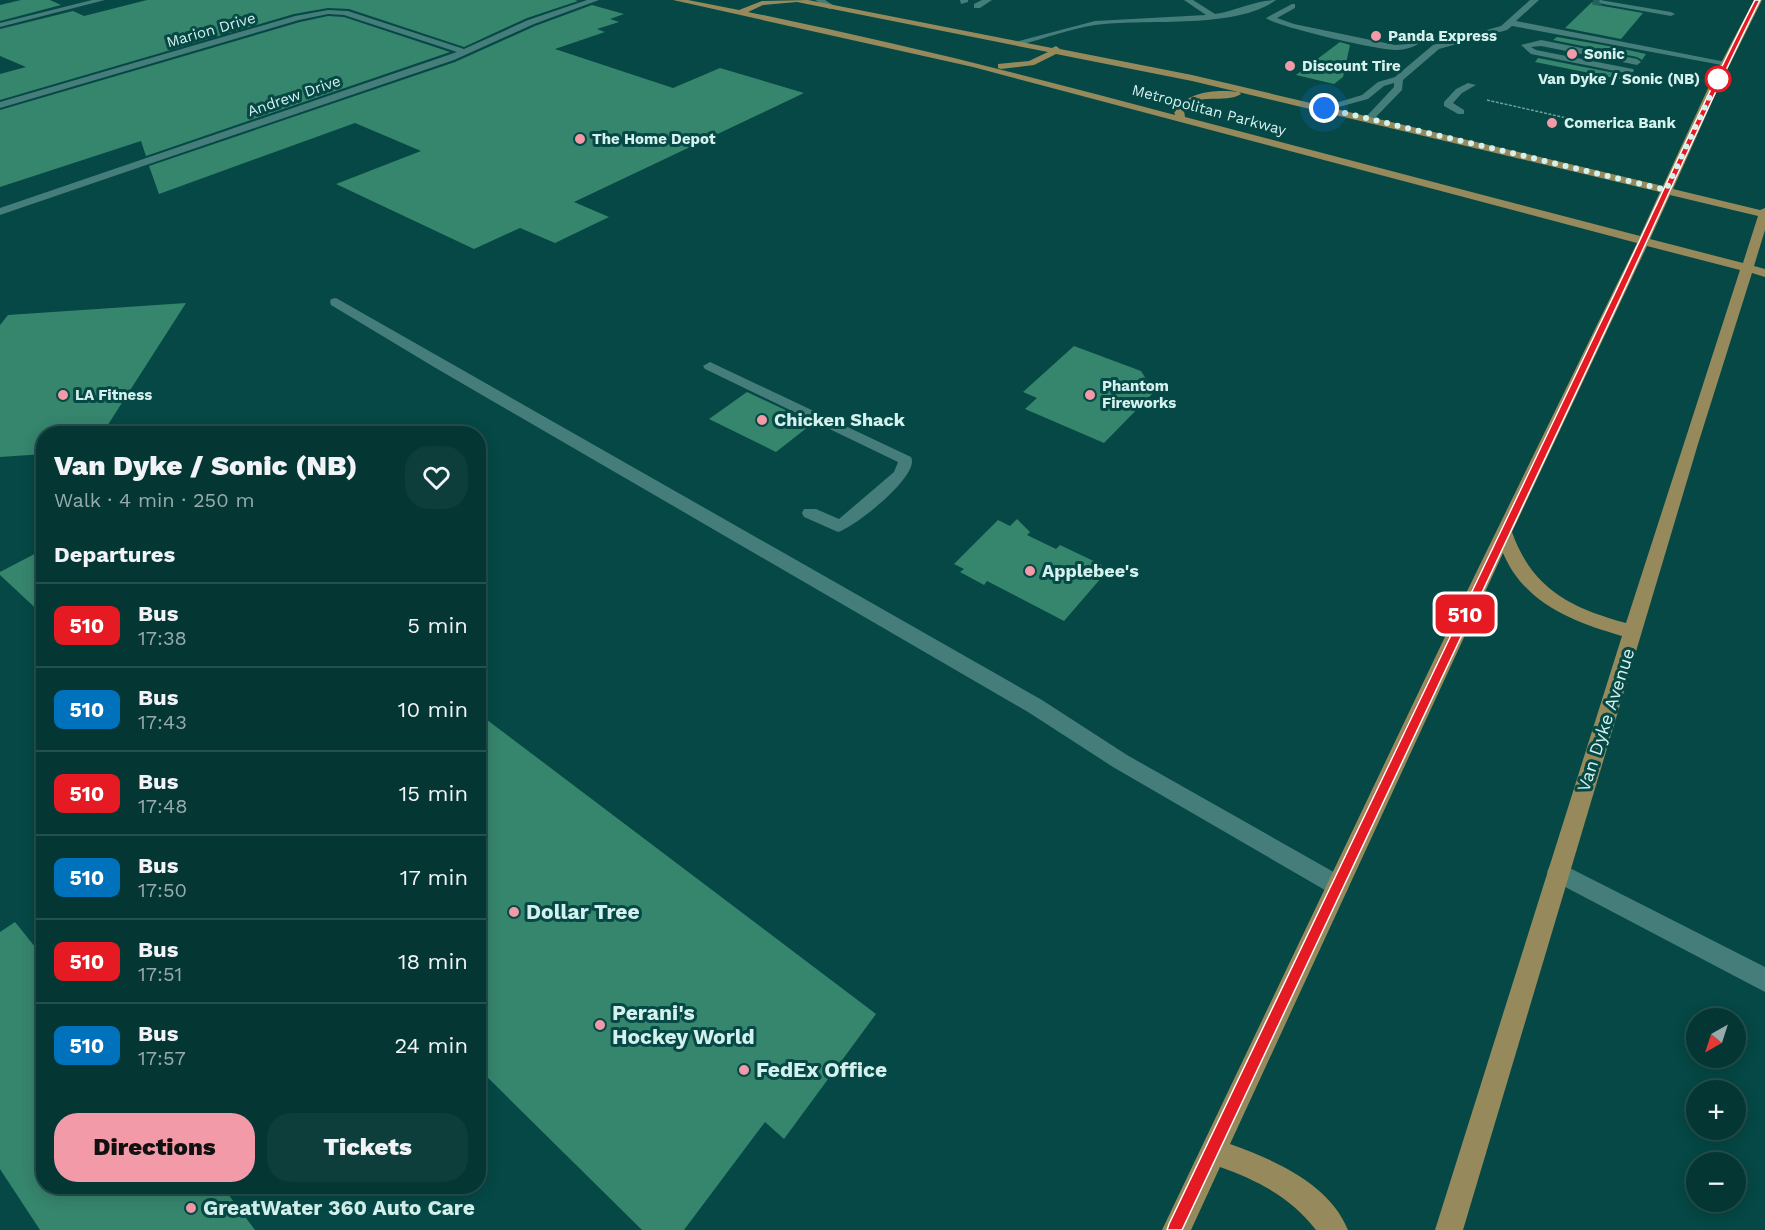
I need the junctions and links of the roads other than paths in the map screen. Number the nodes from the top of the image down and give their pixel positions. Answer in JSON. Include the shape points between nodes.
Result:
{"nodes":[{"id":1,"x":101,"y":0,"type":"edge"},
{"id":2,"x":595,"y":0,"type":"edge"},
{"id":3,"x":677,"y":0,"type":"edge"},
{"id":4,"x":797,"y":0,"type":"edge"},
{"id":5,"x":819,"y":0,"type":"edge"},
{"id":6,"x":988,"y":0,"type":"edge"},
{"id":7,"x":1188,"y":0,"type":"edge"},
{"id":8,"x":1272,"y":0,"type":"edge"},
{"id":9,"x":1535,"y":0,"type":"edge"},
{"id":10,"x":1758,"y":0,"type":"edge"},
{"id":11,"x":1603,"y":2,"type":"dead end"},
{"id":12,"x":977,"y":6,"type":"dead end"},
{"id":13,"x":1292,"y":6,"type":"dead end"},
{"id":14,"x":832,"y":7,"type":"junction"},
{"id":15,"x":739,"y":13,"type":"junction"},
{"id":16,"x":1671,"y":14,"type":"dead end"},
{"id":17,"x":1212,"y":15,"type":"junction"},
{"id":18,"x":1748,"y":18,"type":"junction"},
{"id":19,"x":1761,"y":19,"type":"dead end"},
{"id":20,"x":1515,"y":20,"type":"junction"},
{"id":21,"x":1121,"y":22,"type":"junction"},
{"id":22,"x":0,"y":25,"type":"edge"},
{"id":23,"x":1426,"y":34,"type":"dead end"},
{"id":24,"x":1082,"y":35,"type":"dead end"},
{"id":25,"x":1019,"y":42,"type":"junction"},
{"id":26,"x":1060,"y":47,"type":"junction"},
{"id":27,"x":465,"y":52,"type":"junction"},
{"id":28,"x":1728,"y":60,"type":"junction"},
{"id":29,"x":1636,"y":62,"type":"dead end"},
{"id":30,"x":975,"y":65,"type":"junction"},
{"id":31,"x":1630,"y":71,"type":"dead end"},
{"id":32,"x":1398,"y":79,"type":"junction"},
{"id":33,"x":1471,"y":85,"type":"dead end"},
{"id":34,"x":1268,"y":95,"type":"junction"},
{"id":35,"x":0,"y":105,"type":"edge"},
{"id":36,"x":1324,"y":108,"type":"junction"},
{"id":37,"x":1461,"y":112,"type":"dead end"},
{"id":38,"x":1369,"y":119,"type":"junction"},
{"id":39,"x":1180,"y":120,"type":"junction"},
{"id":40,"x":1666,"y":190,"type":"junction"},
{"id":41,"x":0,"y":212,"type":"edge"},
{"id":42,"x":1765,"y":212,"type":"edge"},
{"id":43,"x":1643,"y":242,"type":"junction"},
{"id":44,"x":1746,"y":268,"type":"junction"},
{"id":45,"x":1765,"y":273,"type":"edge"},
{"id":46,"x":336,"y":302,"type":"dead end"},
{"id":47,"x":710,"y":366,"type":"dead end"},
{"id":48,"x":810,"y":513,"type":"dead end"},
{"id":49,"x":1504,"y":532,"type":"junction"},
{"id":50,"x":1634,"y":632,"type":"junction"},
{"id":51,"x":1558,"y":872,"type":"junction"},
{"id":52,"x":1338,"y":886,"type":"junction"},
{"id":53,"x":1765,"y":980,"type":"edge"},
{"id":54,"x":1214,"y":1151,"type":"junction"},
{"id":55,"x":1176,"y":1230,"type":"edge"},
{"id":56,"x":1335,"y":1230,"type":"edge"},
{"id":57,"x":1449,"y":1230,"type":"edge"}],
"edges":[{"from":1,"to":22,"type":"street"},
{"from":2,"to":27,"type":"street","name":"Andrew Drive","via":[[531,22]]},
{"from":3,"to":15,"type":"main road","name":"Metropolitan Parkway"},
{"from":4,"to":14,"type":"main road","name":"Metropolitan Parkway"},
{"from":4,"to":15,"type":"main road","name":"Metropolitan Parkway","via":[[762,3]]},
{"from":5,"to":14,"type":"street"},
{"from":6,"to":12,"type":"street"},
{"from":7,"to":17,"type":"street"},
{"from":8,"to":17,"type":"street","via":[[1246,10]]},
{"from":9,"to":20,"type":"street"},
{"from":10,"to":18,"type":"main road"},
{"from":11,"to":16,"type":"street"},
{"from":13,"to":23,"type":"street","via":[[1270,19],[1399,48],[1411,46]]},
{"from":14,"to":25,"type":"main road","name":"Metropolitan Parkway"},
{"from":15,"to":30,"type":"main road","name":"Metropolitan Parkway"},
{"from":17,"to":21,"type":"street"},
{"from":18,"to":19,"type":"main road"},
{"from":18,"to":28,"type":"main road"},
{"from":20,"to":28,"type":"street"},
{"from":20,"to":32,"type":"street","via":[[1498,30],[1436,47]]},
{"from":21,"to":24,"type":"street"},
{"from":21,"to":25,"type":"street","via":[[1086,25]]},
{"from":25,"to":26,"type":"main road","name":"Metropolitan Parkway"},
{"from":26,"to":30,"type":"main road","via":[[1047,59],[1027,64]]},
{"from":26,"to":34,"type":"main road","name":"Metropolitan Parkway"},
{"from":27,"to":35,"type":"street","name":"Marion Drive","via":[[352,15],[328,12]]},
{"from":27,"to":41,"type":"street","name":"Andrew Drive"},
{"from":28,"to":40,"type":"main road"},
{"from":29,"to":31,"type":"street","via":[[1541,43],[1525,48]]},
{"from":30,"to":39,"type":"main road","name":"Metropolitan Parkway"},
{"from":32,"to":36,"type":"street","via":[[1381,84],[1365,97]]},
{"from":32,"to":38,"type":"street","via":[[1399,88]]},
{"from":33,"to":37,"type":"street","via":[[1447,104]]},
{"from":34,"to":36,"type":"main road","name":"Metropolitan Parkway"},
{"from":34,"to":39,"type":"main road","via":[[1198,97],[1182,105]]},
{"from":36,"to":38,"type":"main road","name":"Metropolitan Parkway"},
{"from":38,"to":40,"type":"main road","name":"Metropolitan Parkway"},
{"from":39,"to":43,"type":"main road","name":"Metropolitan Parkway"},
{"from":40,"to":42,"type":"main road","name":"Metropolitan Parkway"},
{"from":40,"to":43,"type":"main road"},
{"from":42,"to":44,"type":"main road","name":"Van Dyke Avenue"},
{"from":43,"to":44,"type":"main road","name":"Metropolitan Parkway"},
{"from":43,"to":49,"type":"main road"},
{"from":44,"to":45,"type":"main road","name":"Metropolitan Parkway"},
{"from":44,"to":50,"type":"main road","name":"Van Dyke Avenue"},
{"from":46,"to":52,"type":"street"},
{"from":47,"to":48,"type":"street","via":[[906,460],[900,476],[845,523],[838,526]]},
{"from":49,"to":50,"type":"main road","via":[[1514,559],[1545,595],[1589,620]]},
{"from":49,"to":52,"type":"main road"},
{"from":50,"to":51,"type":"main road","name":"Van Dyke Avenue"},
{"from":51,"to":53,"type":"street"},
{"from":51,"to":57,"type":"main road","name":"Van Dyke Avenue"},
{"from":52,"to":54,"type":"main road"},
{"from":54,"to":55,"type":"main road"},
{"from":54,"to":56,"type":"main road","via":[[1252,1164],[1288,1184],[1318,1208]]}]}
